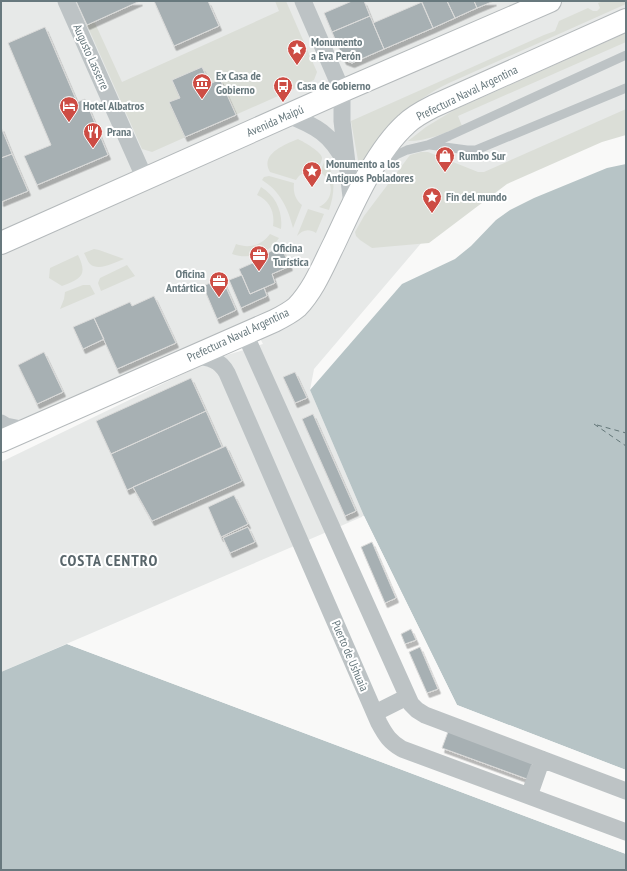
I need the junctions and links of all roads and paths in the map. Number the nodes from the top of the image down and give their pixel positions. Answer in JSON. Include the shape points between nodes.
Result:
{"nodes":[{"id":1,"x":66,"y":1,"type":"edge"},
{"id":2,"x":303,"y":1,"type":"edge"},
{"id":3,"x":550,"y":1,"type":"edge"},
{"id":4,"x":626,"y":20,"type":"edge"},
{"id":5,"x":626,"y":55,"type":"edge"},
{"id":6,"x":626,"y":88,"type":"edge"},
{"id":7,"x":342,"y":91,"type":"junction"},
{"id":8,"x":288,"y":115,"type":"junction"},
{"id":9,"x":428,"y":145,"type":"junction"},
{"id":10,"x":347,"y":165,"type":"junction"},
{"id":11,"x":367,"y":177,"type":"junction"},
{"id":12,"x":145,"y":179,"type":"junction"},
{"id":13,"x":354,"y":203,"type":"junction"},
{"id":14,"x":1,"y":243,"type":"edge"},
{"id":15,"x":245,"y":334,"type":"junction"},
{"id":16,"x":195,"y":356,"type":"junction"},
{"id":17,"x":1,"y":422,"type":"edge"},
{"id":18,"x":26,"y":430,"type":"junction"},
{"id":19,"x":1,"y":441,"type":"edge"},
{"id":20,"x":407,"y":697,"type":"junction"},
{"id":21,"x":375,"y":712,"type":"junction"},
{"id":22,"x":542,"y":759,"type":"junction"},
{"id":23,"x":626,"y":791,"type":"edge"},
{"id":24,"x":529,"y":796,"type":"junction"},
{"id":25,"x":626,"y":832,"type":"edge"}],
"edges":[{"from":1,"to":12,"type":"street","name":"Augusto Lasserre"},
{"from":2,"to":7,"type":"street"},
{"from":3,"to":7,"type":"main road","name":"Avenida Maipú"},
{"from":4,"to":11,"type":"main road","name":"Prefectura Naval Argentina","via":[[419,114],[405,124],[391,140]]},
{"from":5,"to":9,"type":"lane"},
{"from":6,"to":9,"type":"lane","via":[[476,150]]},
{"from":7,"to":8,"type":"main road","name":"Avenida Maipú"},
{"from":7,"to":10,"type":"street","via":[[342,122]]},
{"from":8,"to":10,"type":"street","via":[[317,128],[335,144]]},
{"from":8,"to":12,"type":"main road","name":"Avenida Maipú"},
{"from":9,"to":11,"type":"lane","via":[[396,155]]},
{"from":10,"to":13,"type":"street"},
{"from":11,"to":13,"type":"main road","name":"Prefectura Naval Argentina"},
{"from":12,"to":14,"type":"main road","name":"Avenida Maipú"},
{"from":13,"to":15,"type":"main road","name":"Prefectura Naval Argentina","via":[[322,270],[297,306],[288,314]]},
{"from":15,"to":16,"type":"main road","name":"Prefectura Naval Argentina"},
{"from":15,"to":20,"type":"street"},
{"from":16,"to":18,"type":"main road","name":"Prefectura Naval Argentina"},
{"from":16,"to":21,"type":"street","name":"Puerto de Ushuaia","via":[[214,359],[224,367]]},
{"from":17,"to":18,"type":"street","via":[[6,426]]},
{"from":18,"to":19,"type":"main road","name":"Prefectura Naval Argentina"},
{"from":20,"to":21,"type":"street"},
{"from":20,"to":22,"type":"street","via":[[417,710],[425,715]]},
{"from":21,"to":24,"type":"street","name":"Puerto de Ushuaia","via":[[383,731],[393,744],[402,749]]},
{"from":22,"to":23,"type":"street"},
{"from":22,"to":24,"type":"street"},
{"from":24,"to":25,"type":"street","name":"Puerto de Ushuaia"}]}
